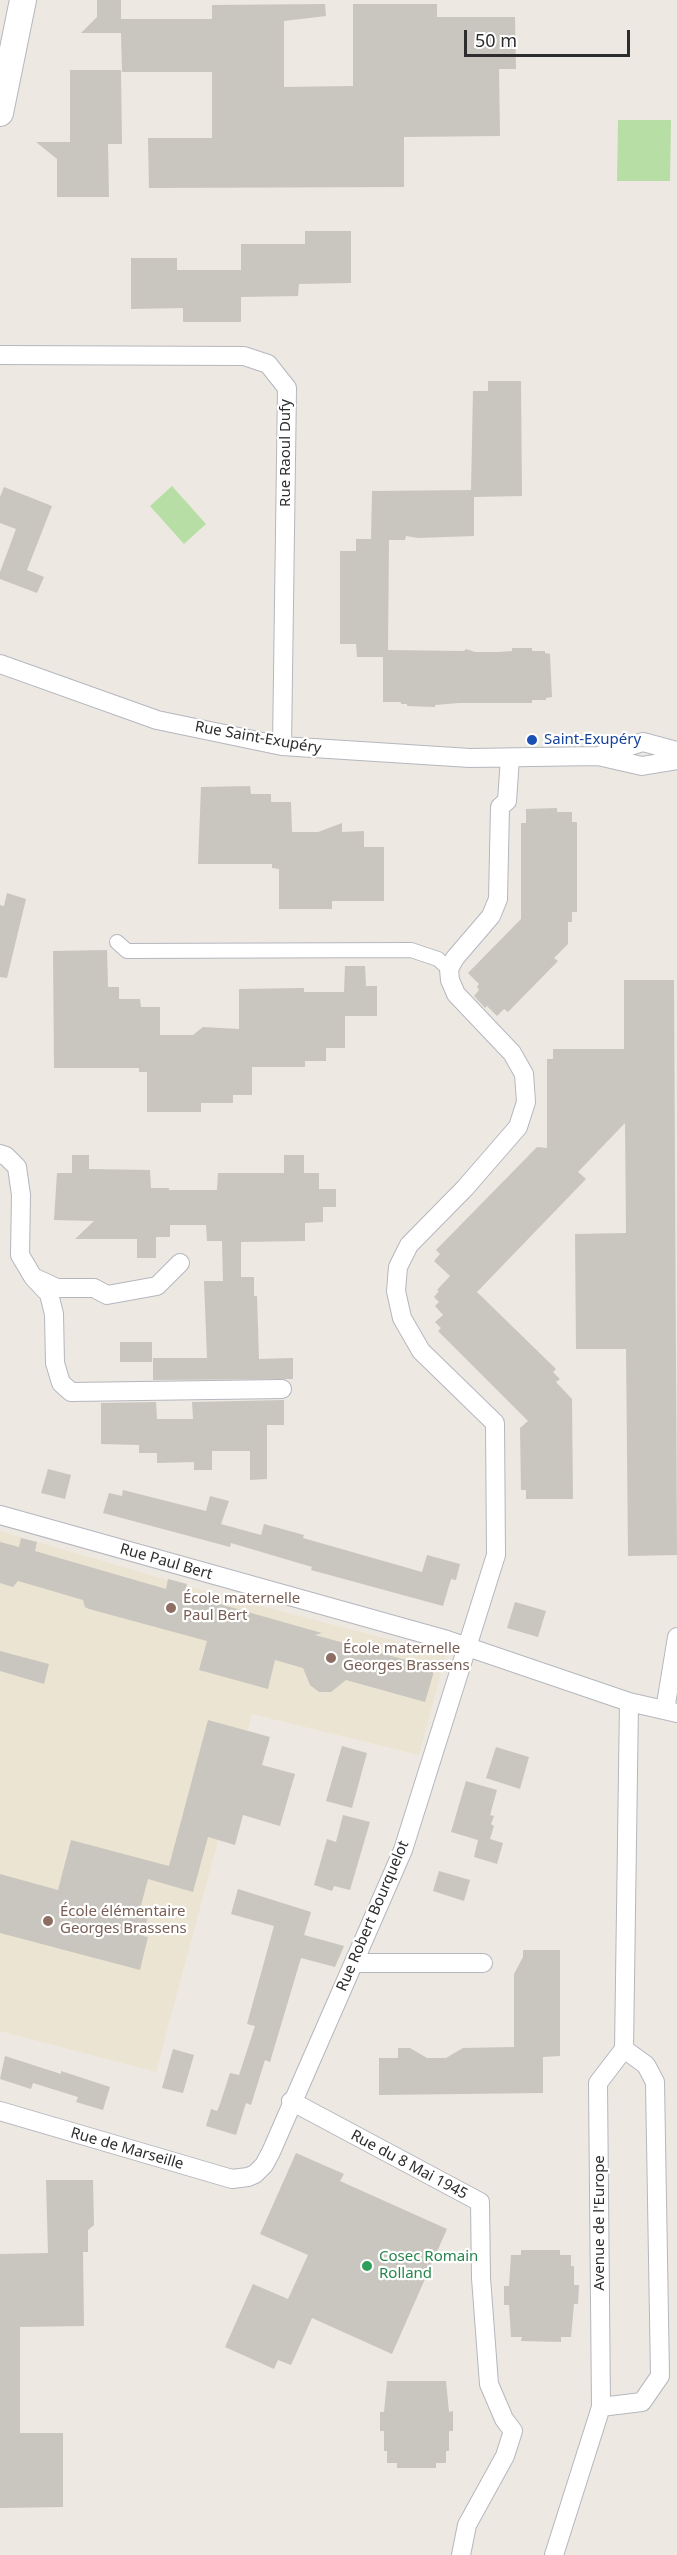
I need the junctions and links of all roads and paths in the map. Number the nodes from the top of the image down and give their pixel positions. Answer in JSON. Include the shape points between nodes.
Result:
{"nodes":[{"id":1,"x":23,"y":0,"type":"edge"},
{"id":2,"x":0,"y":113,"type":"edge"},
{"id":3,"x":0,"y":355,"type":"edge"},
{"id":4,"x":0,"y":664,"type":"edge"},
{"id":5,"x":282,"y":746,"type":"junction"},
{"id":6,"x":677,"y":751,"type":"edge"},
{"id":7,"x":598,"y":756,"type":"junction"},
{"id":8,"x":510,"y":758,"type":"junction"},
{"id":9,"x":677,"y":760,"type":"edge"},
{"id":10,"x":117,"y":942,"type":"dead end"},
{"id":11,"x":449,"y":969,"type":"junction"},
{"id":12,"x":0,"y":1154,"type":"edge"},
{"id":13,"x":180,"y":1263,"type":"dead end"},
{"id":14,"x":33,"y":1276,"type":"junction"},
{"id":15,"x":282,"y":1389,"type":"dead end"},
{"id":16,"x":0,"y":1515,"type":"edge"},
{"id":17,"x":677,"y":1637,"type":"edge"},
{"id":18,"x":468,"y":1648,"type":"junction"},
{"id":19,"x":629,"y":1702,"type":"junction"},
{"id":20,"x":671,"y":1711,"type":"edge"},
{"id":21,"x":354,"y":1963,"type":"junction"},
{"id":22,"x":483,"y":1963,"type":"dead end"},
{"id":23,"x":624,"y":2049,"type":"junction"},
{"id":24,"x":291,"y":2102,"type":"junction"},
{"id":25,"x":0,"y":2111,"type":"edge"},
{"id":26,"x":255,"y":2174,"type":"joint"},
{"id":27,"x":601,"y":2407,"type":"junction"},
{"id":28,"x":461,"y":2555,"type":"edge"},
{"id":29,"x":554,"y":2555,"type":"edge"}],
"edges":[{"from":1,"to":2,"type":"main road"},
{"from":3,"to":5,"type":"street","name":"Rue Raoul Dufy","via":[[244,356],[268,364],[286,388]]},
{"from":4,"to":5,"type":"street","name":"Rue Saint-Exupéry","via":[[157,720]]},
{"from":5,"to":8,"type":"street","name":"Rue Saint-Exupéry"},
{"from":6,"to":7,"type":"street","name":"Rue Saint-Exupéry","via":[[643,742]]},
{"from":7,"to":8,"type":"street","name":"Rue Saint-Exupéry"},
{"from":7,"to":9,"type":"street","name":"Rue Saint-Exupéry","via":[[642,766]]},
{"from":8,"to":11,"type":"street","via":[[507,801],[500,807],[498,899],[491,916]]},
{"from":10,"to":11,"type":"street","via":[[127,951],[411,950],[438,959]]},
{"from":11,"to":18,"type":"street","name":"Rue Robert Bourquelot","via":[[456,994],[512,1053],[524,1074],[526,1102],[518,1128],[410,1245],[398,1267],[396,1291],[402,1318],[421,1351],[495,1423],[496,1555]]},
{"from":12,"to":14,"type":"street","via":[[17,1167],[21,1195],[20,1255]]},
{"from":13,"to":14,"type":"street","via":[[157,1286],[107,1295],[94,1288],[57,1288]]},
{"from":14,"to":15,"type":"street","via":[[49,1294],[56,1363],[61,1383],[71,1392]]},
{"from":16,"to":18,"type":"street","name":"Rue Paul Bert"},
{"from":17,"to":20,"type":"street"},
{"from":18,"to":19,"type":"street","name":"Rue Paul Bert"},
{"from":18,"to":21,"type":"street","name":"Rue Robert Bourquelot","via":[[403,1850]]},
{"from":19,"to":20,"type":"street","name":"Rue Paul Bert"},
{"from":19,"to":23,"type":"street"},
{"from":21,"to":22,"type":"street"},
{"from":21,"to":24,"type":"street","name":"Rue Robert Bourquelot"},
{"from":23,"to":27,"type":"street","name":"Avenue de l'Europe","via":[[598,2083]]},
{"from":23,"to":27,"type":"street","via":[[646,2065],[655,2082],[660,2376],[642,2402]]},
{"from":24,"to":26,"type":"street","name":"Rue Robert Bourquelot","via":[[264,2165]]},
{"from":24,"to":28,"type":"street","name":"Rue du 8 Mai 1945","via":[[480,2202],[489,2384],[504,2420],[513,2431],[505,2456],[467,2524]]},
{"from":25,"to":26,"type":"street","name":"Rue de Marseille","via":[[232,2179]]},
{"from":27,"to":29,"type":"street","name":"Avenue de l'Europe"}]}
